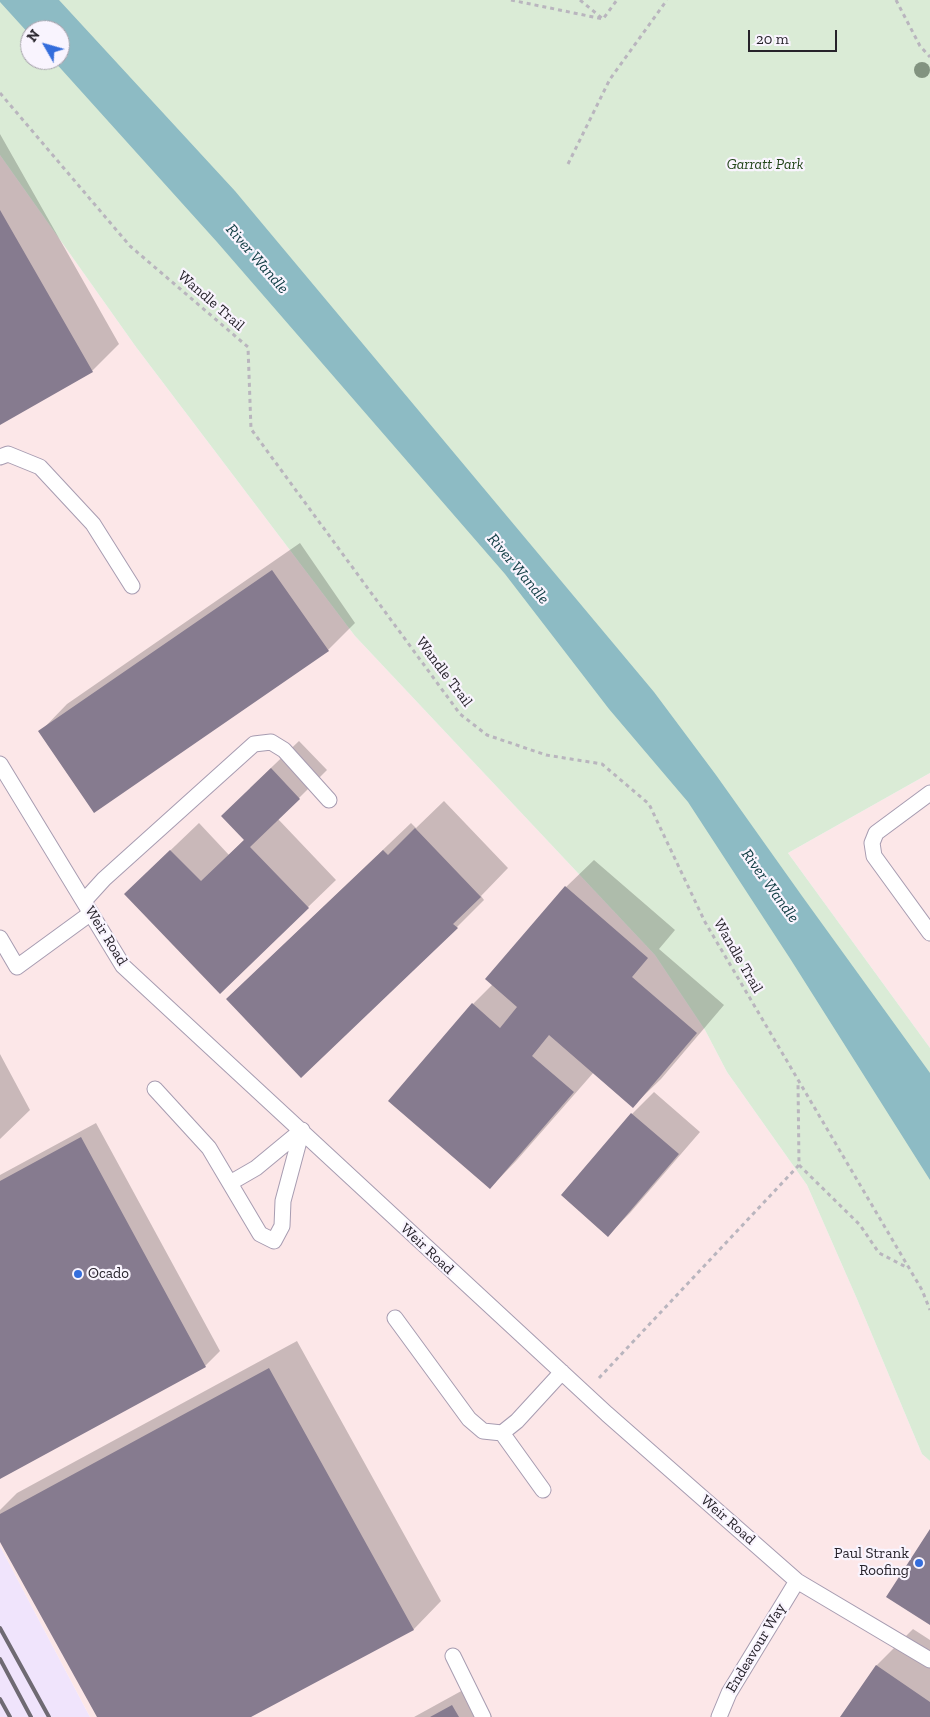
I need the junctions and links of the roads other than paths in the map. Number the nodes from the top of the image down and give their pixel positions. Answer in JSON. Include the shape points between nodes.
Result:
{"nodes":[{"id":1,"x":0,"y":457,"type":"edge"},
{"id":2,"x":132,"y":586,"type":"dead end"},
{"id":3,"x":0,"y":764,"type":"edge"},
{"id":4,"x":930,"y":793,"type":"edge"},
{"id":5,"x":329,"y":800,"type":"dead end"},
{"id":6,"x":88,"y":907,"type":"junction"},
{"id":7,"x":930,"y":933,"type":"edge"},
{"id":8,"x":0,"y":938,"type":"edge"},
{"id":9,"x":156,"y":1089,"type":"dead end"},
{"id":10,"x":302,"y":1130,"type":"junction"},
{"id":11,"x":230,"y":1183,"type":"junction"},
{"id":12,"x":395,"y":1318,"type":"dead end"},
{"id":13,"x":562,"y":1372,"type":"junction"},
{"id":14,"x":502,"y":1433,"type":"junction"},
{"id":15,"x":544,"y":1490,"type":"dead end"},
{"id":16,"x":797,"y":1581,"type":"junction"},
{"id":17,"x":452,"y":1656,"type":"dead end"},
{"id":18,"x":930,"y":1660,"type":"edge"},
{"id":19,"x":483,"y":1717,"type":"edge"},
{"id":20,"x":719,"y":1717,"type":"edge"}],
"edges":[{"from":1,"to":2,"type":"lane","via":[[8,454],[40,467],[93,524]]},
{"from":3,"to":6,"type":"lane","name":"Weir Road"},
{"from":4,"to":7,"type":"lane","via":[[876,834],[872,843],[874,856]]},
{"from":5,"to":6,"type":"lane","via":[[284,750],[271,742],[254,744],[104,879]]},
{"from":6,"to":8,"type":"lane","via":[[17,966]]},
{"from":6,"to":10,"type":"lane","name":"Weir Road","via":[[123,966]]},
{"from":9,"to":11,"type":"lane","via":[[210,1148]]},
{"from":10,"to":11,"type":"lane","via":[[256,1168]]},
{"from":10,"to":11,"type":"lane","via":[[283,1201],[282,1226],[274,1241],[260,1234]]},
{"from":10,"to":13,"type":"lane","name":"Weir Road"},
{"from":12,"to":14,"type":"lane","via":[[469,1419],[483,1431]]},
{"from":13,"to":14,"type":"lane"},
{"from":13,"to":16,"type":"lane","name":"Weir Road"},
{"from":14,"to":15,"type":"lane"},
{"from":16,"to":18,"type":"lane","name":"Weir Road"},
{"from":16,"to":20,"type":"lane","name":"Endeavour Way","via":[[729,1693]]},
{"from":17,"to":19,"type":"lane"}]}
